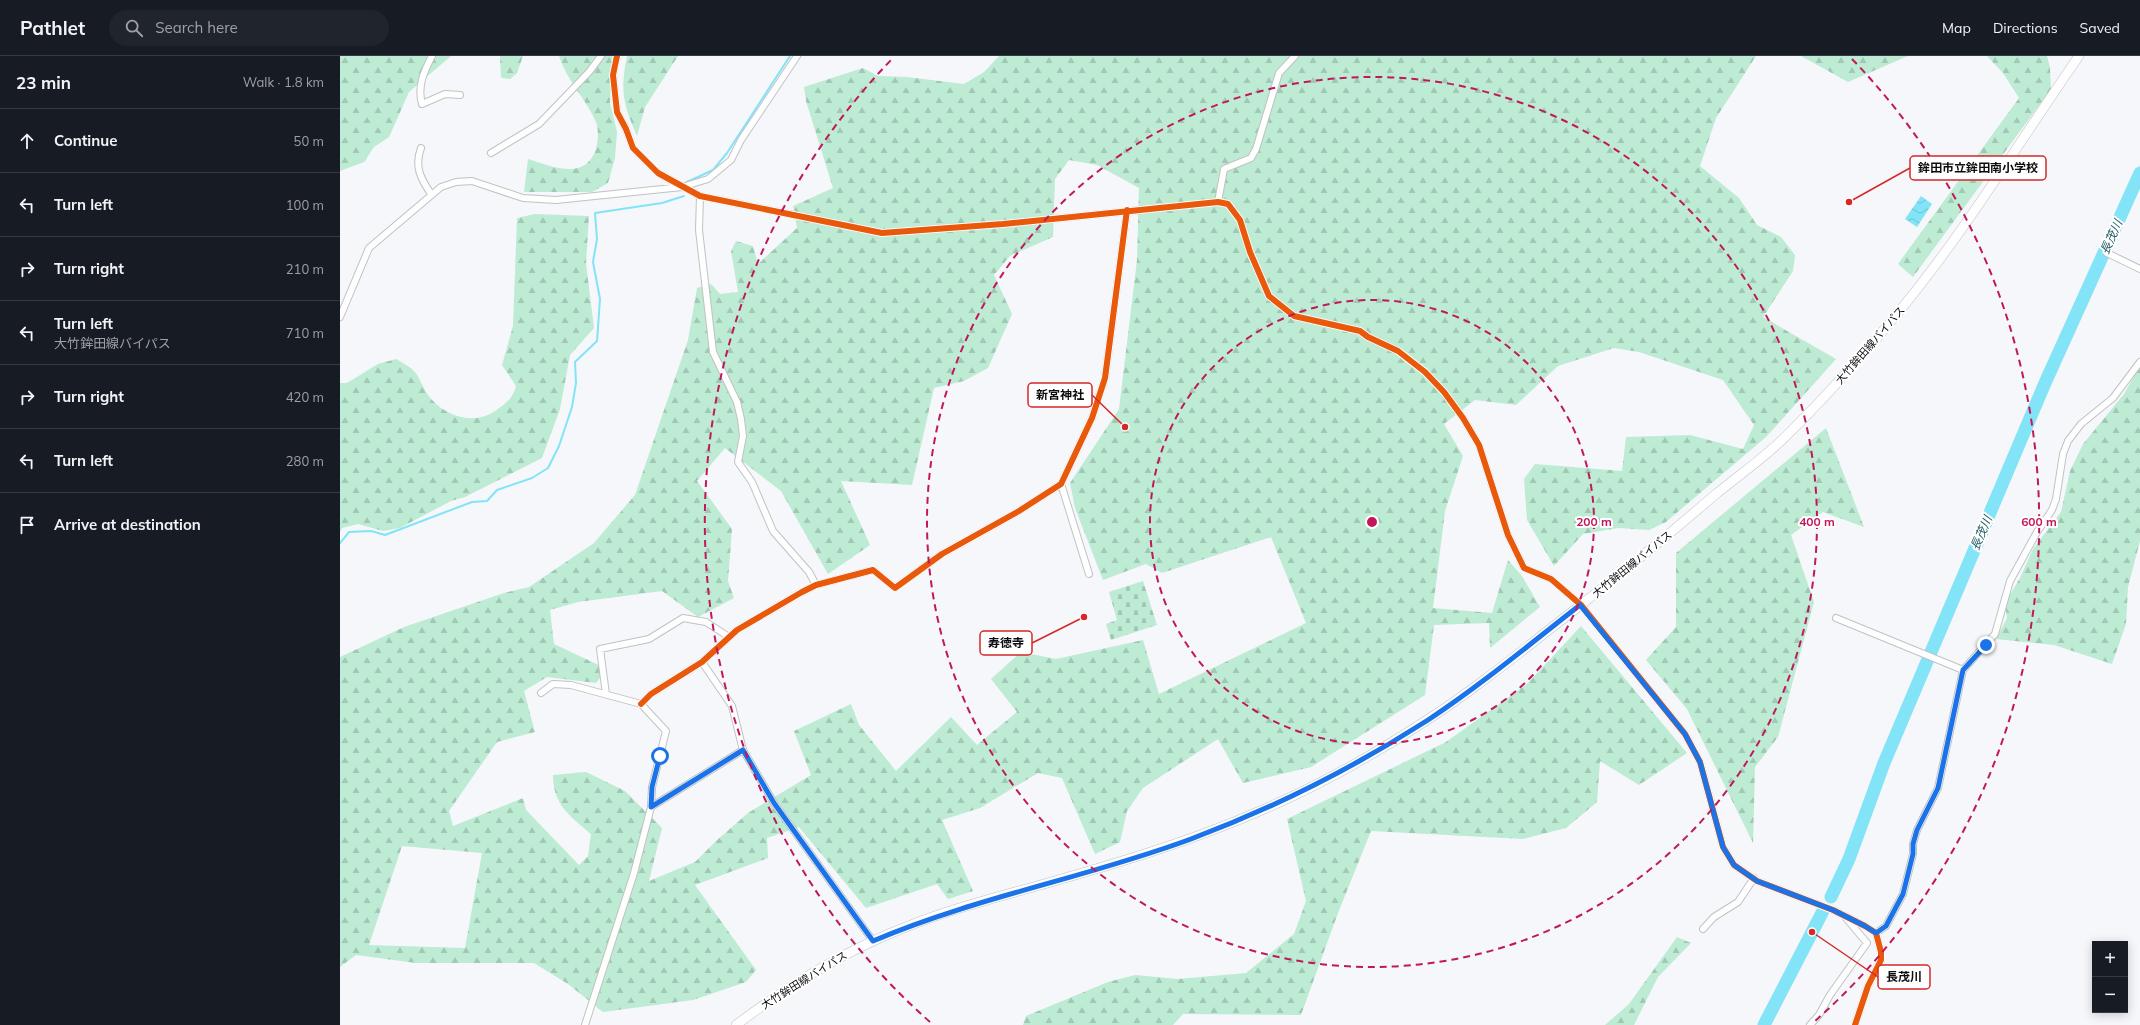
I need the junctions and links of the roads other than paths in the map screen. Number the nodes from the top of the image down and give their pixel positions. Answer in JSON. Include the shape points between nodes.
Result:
{"nodes":[{"id":1,"x":432,"y":56,"type":"edge"},
{"id":2,"x":601,"y":56,"type":"edge"},
{"id":3,"x":617,"y":56,"type":"edge"},
{"id":4,"x":797,"y":56,"type":"edge"},
{"id":5,"x":1294,"y":56,"type":"edge"},
{"id":6,"x":2079,"y":56,"type":"edge"},
{"id":7,"x":460,"y":96,"type":"dead end"},
{"id":8,"x":421,"y":148,"type":"dead end"},
{"id":9,"x":491,"y":153,"type":"dead end"},
{"id":10,"x":682,"y":187,"type":"junction"},
{"id":11,"x":431,"y":194,"type":"junction"},
{"id":12,"x":700,"y":196,"type":"junction"},
{"id":13,"x":1218,"y":202,"type":"junction"},
{"id":14,"x":1127,"y":210,"type":"junction"},
{"id":15,"x":2107,"y":253,"type":"dead end"},
{"id":16,"x":2140,"y":269,"type":"edge"},
{"id":17,"x":340,"y":317,"type":"edge"},
{"id":18,"x":2140,"y":362,"type":"edge"},
{"id":19,"x":1061,"y":484,"type":"junction"},
{"id":20,"x":1089,"y":574,"type":"dead end"},
{"id":21,"x":816,"y":585,"type":"junction"},
{"id":22,"x":1580,"y":605,"type":"junction"},
{"id":23,"x":1836,"y":618,"type":"dead end"},
{"id":24,"x":729,"y":637,"type":"junction"},
{"id":25,"x":702,"y":662,"type":"junction"},
{"id":26,"x":1963,"y":670,"type":"junction"},
{"id":27,"x":540,"y":693,"type":"dead end"},
{"id":28,"x":606,"y":694,"type":"junction"},
{"id":29,"x":642,"y":704,"type":"junction"},
{"id":30,"x":743,"y":750,"type":"junction"},
{"id":31,"x":651,"y":807,"type":"junction"},
{"id":32,"x":1754,"y":878,"type":"junction"},
{"id":33,"x":1844,"y":917,"type":"junction"},
{"id":34,"x":1703,"y":929,"type":"dead end"},
{"id":35,"x":1876,"y":933,"type":"junction"},
{"id":36,"x":873,"y":941,"type":"junction"},
{"id":37,"x":585,"y":1025,"type":"edge"},
{"id":38,"x":736,"y":1025,"type":"edge"},
{"id":39,"x":1810,"y":1025,"type":"edge"},
{"id":40,"x":1855,"y":1025,"type":"edge"}],
"edges":[{"from":1,"to":7,"type":"street","via":[[424,71],[419,95],[422,104],[445,94]]},
{"from":2,"to":9,"type":"street","via":[[539,124]]},
{"from":3,"to":10,"type":"street","via":[[613,75],[617,112],[633,148],[658,173]]},
{"from":4,"to":10,"type":"street","via":[[741,140],[731,160],[708,179]]},
{"from":5,"to":13,"type":"street","via":[[1279,73],[1251,158],[1224,169]]},
{"from":6,"to":22,"type":"main road","name":"大竹鉾田線バイパス","via":[[2031,124],[1974,214],[1932,270],[1829,393],[1778,444]]},
{"from":8,"to":11,"type":"street","via":[[418,166],[420,178]]},
{"from":10,"to":11,"type":"street","via":[[556,200],[524,198],[472,181],[456,182]]},
{"from":10,"to":12,"type":"street"},
{"from":11,"to":17,"type":"street","via":[[369,248]]},
{"from":12,"to":14,"type":"street","via":[[882,233],[1003,224]]},
{"from":12,"to":21,"type":"street","via":[[699,230],[713,352],[737,402],[742,419],[743,436],[738,462],[752,482],[772,531],[809,572]]},
{"from":13,"to":14,"type":"street"},
{"from":13,"to":22,"type":"street","via":[[1228,204],[1240,220],[1250,252],[1269,296],[1294,316],[1360,331],[1398,351],[1425,372],[1439,387],[1463,418],[1479,445],[1508,535],[1524,568],[1551,579]]},
{"from":14,"to":19,"type":"street","via":[[1105,378],[1092,418]]},
{"from":15,"to":16,"type":"street"},
{"from":18,"to":26,"type":"street","via":[[2113,398],[2081,424],[2068,441],[2062,454],[2056,499],[2052,510],[2010,581],[1994,634]]},
{"from":19,"to":20,"type":"street"},
{"from":19,"to":21,"type":"street","via":[[942,554],[895,588],[873,570]]},
{"from":21,"to":24,"type":"street"},
{"from":22,"to":32,"type":"street","via":[[1685,734],[1700,762],[1723,847],[1734,865]]},
{"from":22,"to":36,"type":"main road","name":"大竹鉾田線バイパス","via":[[1429,719],[1345,770],[1288,798],[1188,840],[939,915]]},
{"from":23,"to":26,"type":"street"},
{"from":24,"to":25,"type":"street"},
{"from":24,"to":28,"type":"street","via":[[706,622],[684,618],[648,639],[600,649]]},
{"from":25,"to":29,"type":"street","via":[[651,694]]},
{"from":25,"to":30,"type":"street","via":[[732,706]]},
{"from":26,"to":35,"type":"street","via":[[1938,788],[1917,830],[1903,894],[1886,926]]},
{"from":27,"to":28,"type":"street","via":[[553,684],[571,684]]},
{"from":28,"to":29,"type":"street"},
{"from":29,"to":31,"type":"street","via":[[666,731],[652,787]]},
{"from":30,"to":31,"type":"street"},
{"from":30,"to":36,"type":"street","via":[[774,803]]},
{"from":31,"to":37,"type":"street","via":[[634,873]]},
{"from":32,"to":33,"type":"street","via":[[1833,910]]},
{"from":32,"to":34,"type":"street","via":[[1738,902],[1714,917]]},
{"from":33,"to":35,"type":"street"},
{"from":33,"to":39,"type":"street","via":[[1867,943]]},
{"from":35,"to":40,"type":"street","via":[[1881,960],[1868,986]]},
{"from":36,"to":38,"type":"main road","name":"大竹鉾田線バイパス","via":[[800,980]]}]}
